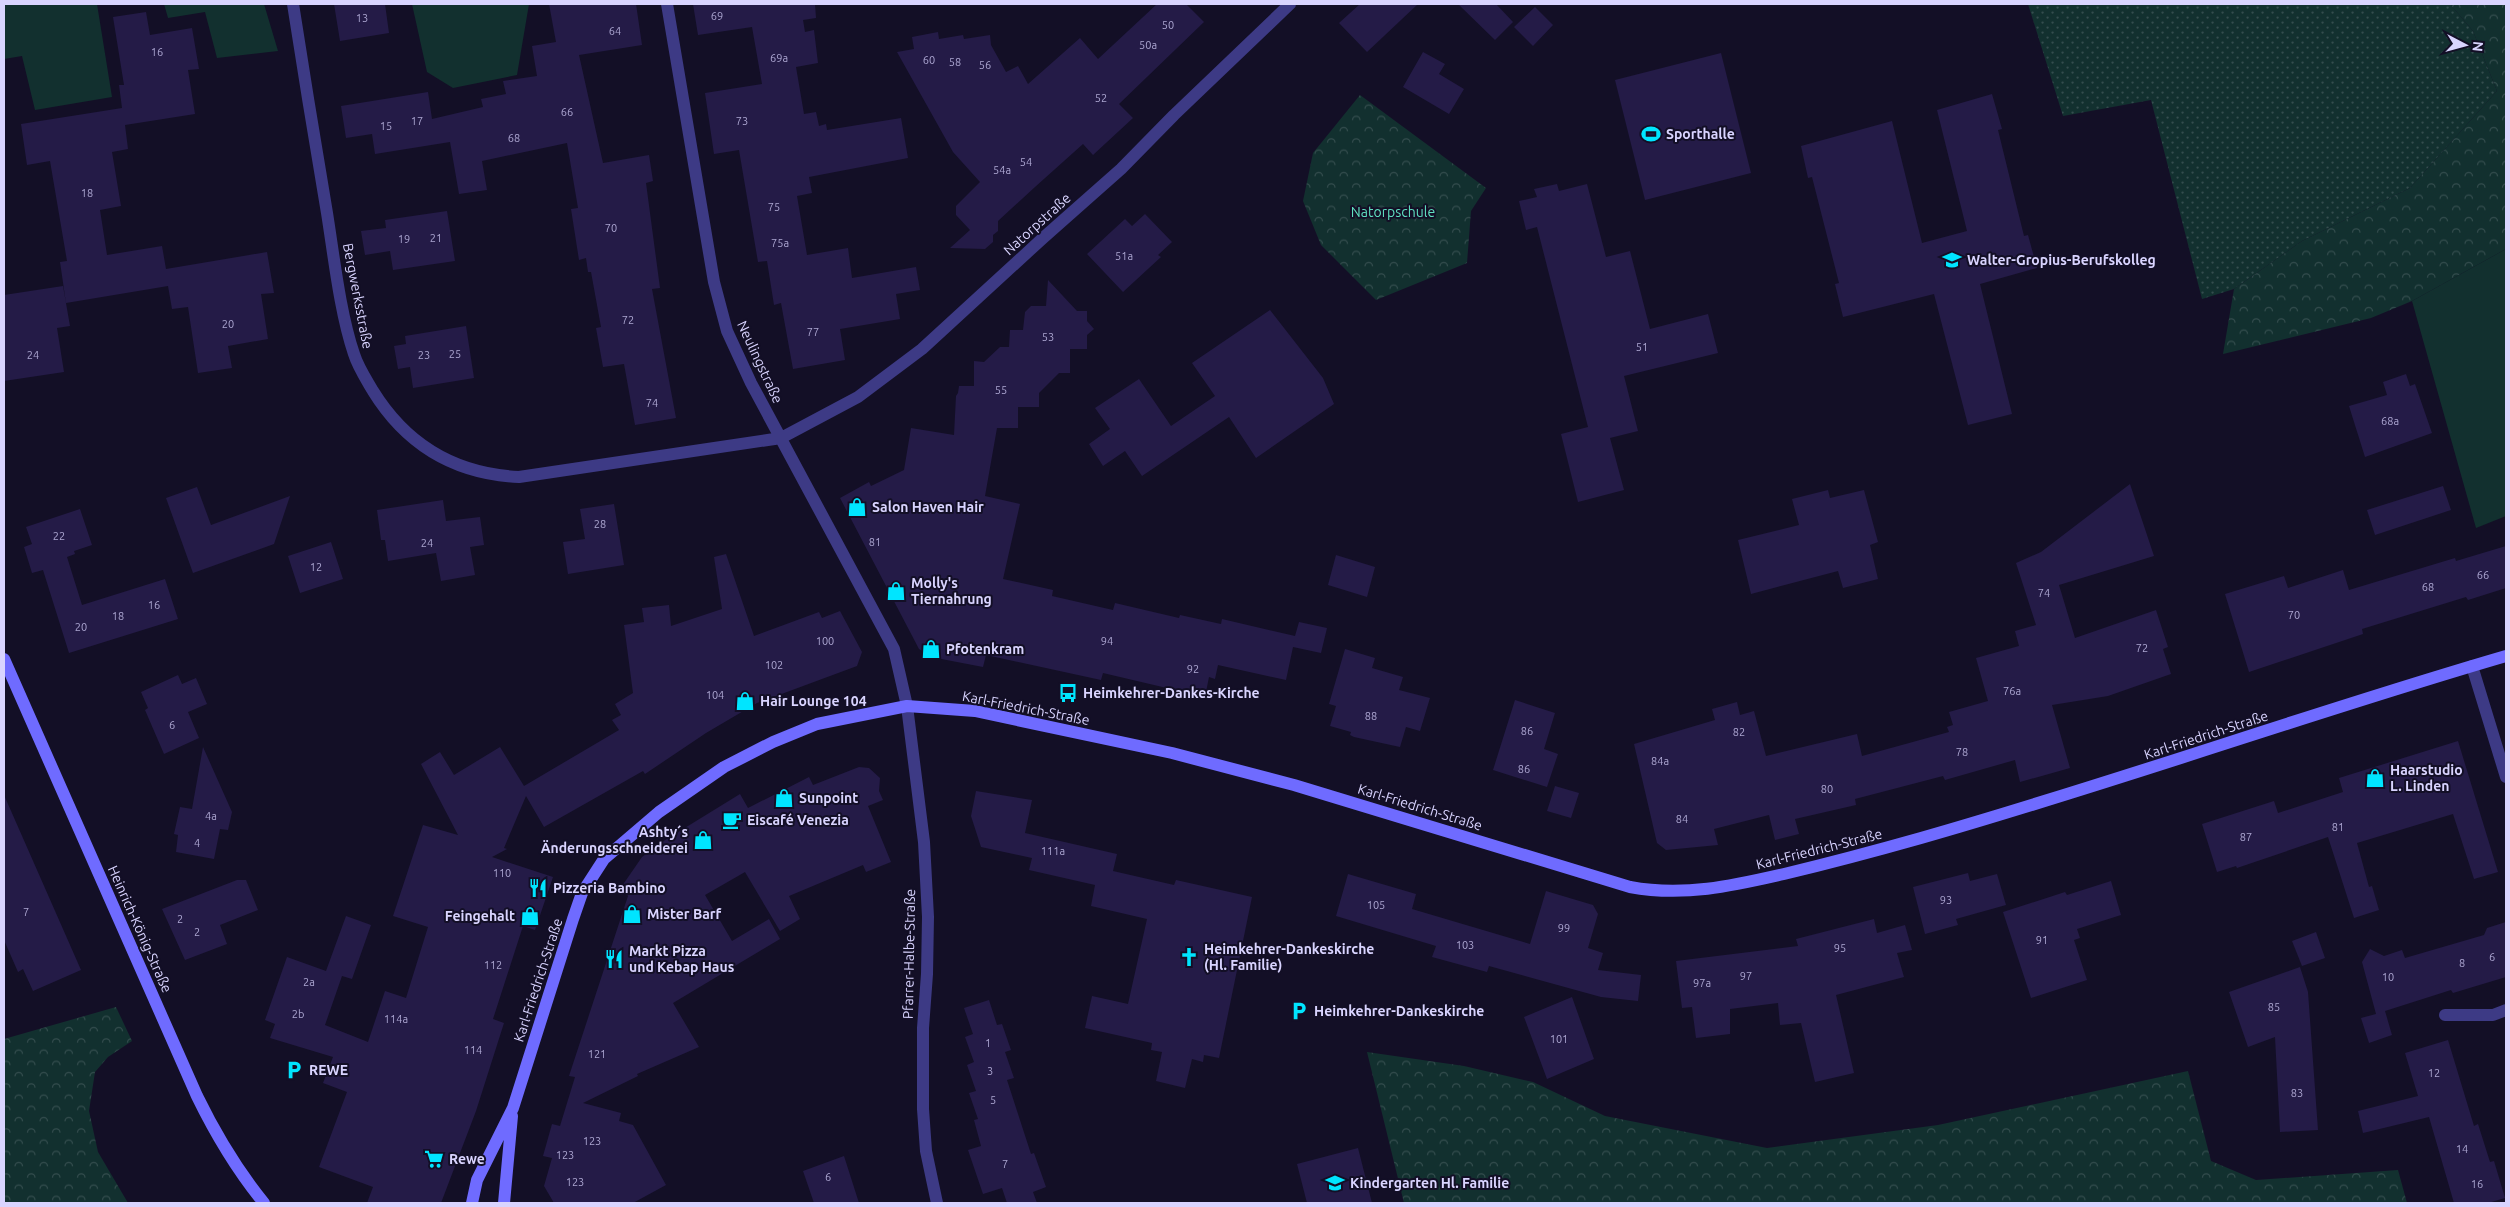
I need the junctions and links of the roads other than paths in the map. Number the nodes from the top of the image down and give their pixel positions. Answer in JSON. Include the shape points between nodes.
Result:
{"nodes":[{"id":1,"x":293,"y":4,"type":"edge"},
{"id":2,"x":667,"y":4,"type":"edge"},
{"id":3,"x":1290,"y":4,"type":"edge"},
{"id":4,"x":781,"y":438,"type":"junction"},
{"id":5,"x":2506,"y":656,"type":"edge"},
{"id":6,"x":4,"y":659,"type":"edge"},
{"id":7,"x":2472,"y":666,"type":"junction"},
{"id":8,"x":907,"y":706,"type":"junction"},
{"id":9,"x":2506,"y":777,"type":"edge"},
{"id":10,"x":2506,"y":1010,"type":"edge"},
{"id":11,"x":2445,"y":1015,"type":"dead end"},
{"id":12,"x":513,"y":1108,"type":"junction"},
{"id":13,"x":264,"y":1203,"type":"edge"},
{"id":14,"x":472,"y":1203,"type":"edge"},
{"id":15,"x":504,"y":1203,"type":"edge"},
{"id":16,"x":937,"y":1203,"type":"edge"}],
"edges":[{"from":1,"to":4,"type":"street","name":"Bergwerksstraße","via":[[352,350],[383,407],[410,438],[443,459],[495,475],[519,476]]},
{"from":2,"to":4,"type":"street","name":"Neulingstraße","via":[[714,282],[731,339]]},
{"from":3,"to":4,"type":"street","name":"Natorpstraße","via":[[1121,170],[1042,238],[922,350],[858,397]]},
{"from":4,"to":8,"type":"street","name":"Neulingstraße","via":[[894,649]]},
{"from":5,"to":7,"type":"street","name":"Karl-Friedrich-Straße"},
{"from":6,"to":13,"type":"street","name":"Heinrich-König-Straße","via":[[197,1096],[242,1176]]},
{"from":7,"to":8,"type":"street","name":"Karl-Friedrich-Straße","via":[[2023,809],[1836,862],[1734,886],[1683,892],[1630,887],[1294,785],[1172,753],[975,712]]},
{"from":7,"to":9,"type":"street"},
{"from":8,"to":12,"type":"street","name":"Karl-Friedrich-Straße","via":[[817,724],[773,742],[716,772],[659,812],[604,858],[582,893]]},
{"from":8,"to":16,"type":"street","name":"Pfarrer-Halbe-Straße","via":[[924,842],[928,917],[923,1108],[926,1151]]},
{"from":10,"to":11,"type":"street","via":[[2493,1015]]},
{"from":12,"to":14,"type":"street","name":"Karl-Friedrich-Straße","via":[[478,1180]]},
{"from":12,"to":15,"type":"street","name":"Karl-Friedrich-Straße"}]}
